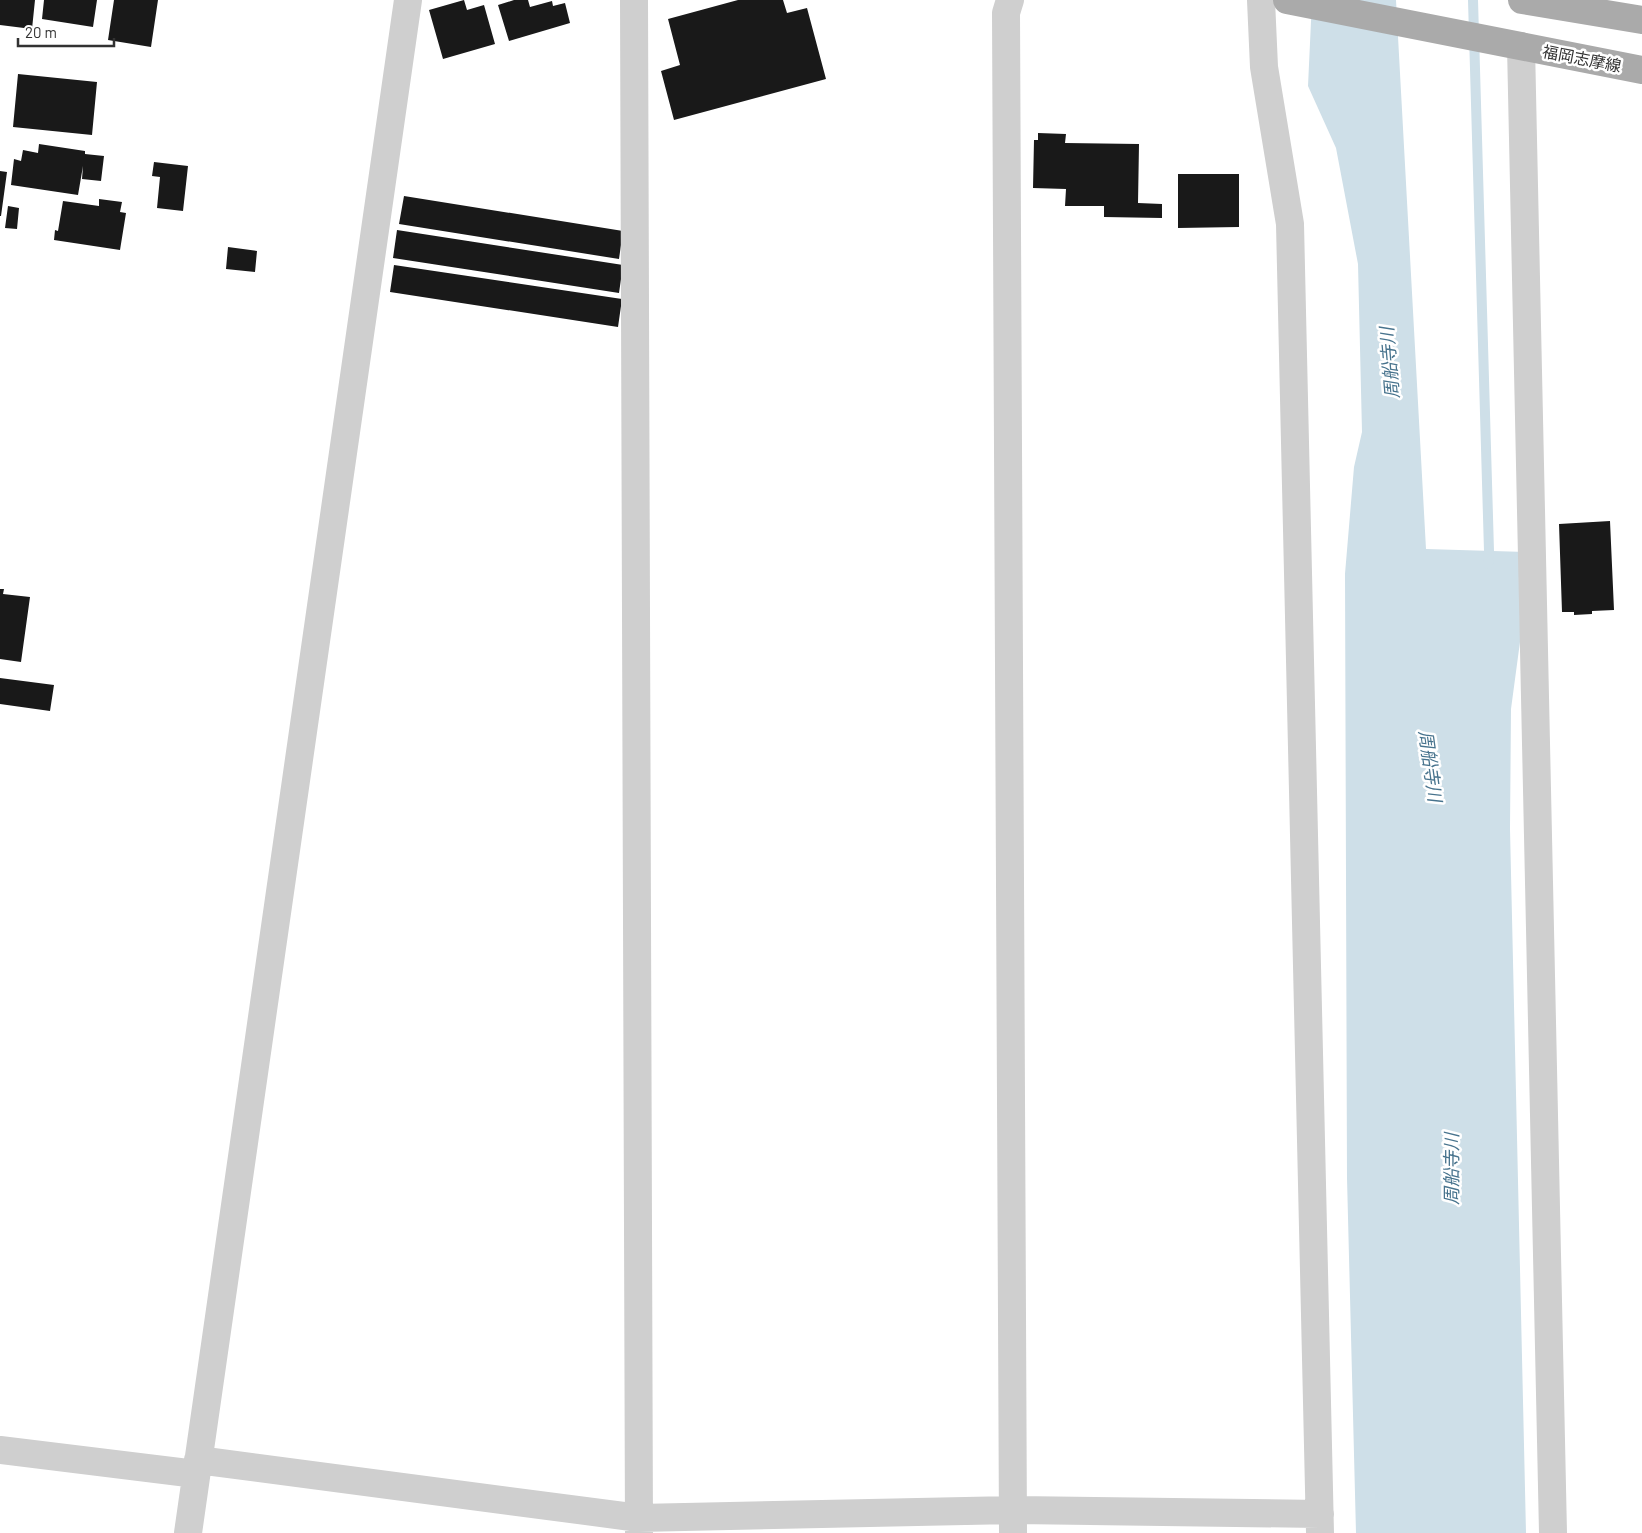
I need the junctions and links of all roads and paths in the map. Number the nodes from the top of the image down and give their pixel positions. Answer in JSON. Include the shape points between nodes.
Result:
{"nodes":[{"id":1,"x":408,"y":0,"type":"edge"},
{"id":2,"x":634,"y":0,"type":"edge"},
{"id":3,"x":1010,"y":0,"type":"edge"},
{"id":4,"x":1262,"y":0,"type":"edge"},
{"id":5,"x":1287,"y":0,"type":"edge"},
{"id":6,"x":1522,"y":0,"type":"edge"},
{"id":7,"x":1642,"y":20,"type":"edge"},
{"id":8,"x":1521,"y":46,"type":"junction"},
{"id":9,"x":1642,"y":70,"type":"edge"},
{"id":10,"x":0,"y":1450,"type":"edge"},
{"id":11,"x":197,"y":1467,"type":"junction"},
{"id":12,"x":1013,"y":1521,"type":"edge"},
{"id":13,"x":1320,"y":1523,"type":"edge"},
{"id":14,"x":639,"y":1526,"type":"edge"},
{"id":15,"x":188,"y":1533,"type":"edge"},
{"id":16,"x":1553,"y":1533,"type":"edge"}],
"edges":[{"from":1,"to":11,"type":"street"},
{"from":2,"to":14,"type":"street"},
{"from":3,"to":12,"type":"street","via":[[1006,23]]},
{"from":4,"to":13,"type":"street","via":[[1264,67],[1290,224]]},
{"from":5,"to":8,"type":"main road","name":"福岡志摩線"},
{"from":6,"to":7,"type":"main road"},
{"from":8,"to":9,"type":"main road","name":"福岡志摩線"},
{"from":8,"to":16,"type":"street"},
{"from":10,"to":11,"type":"street"},
{"from":11,"to":14,"type":"street"},
{"from":11,"to":15,"type":"street"},
{"from":12,"to":13,"type":"street"},
{"from":12,"to":14,"type":"street"}]}
